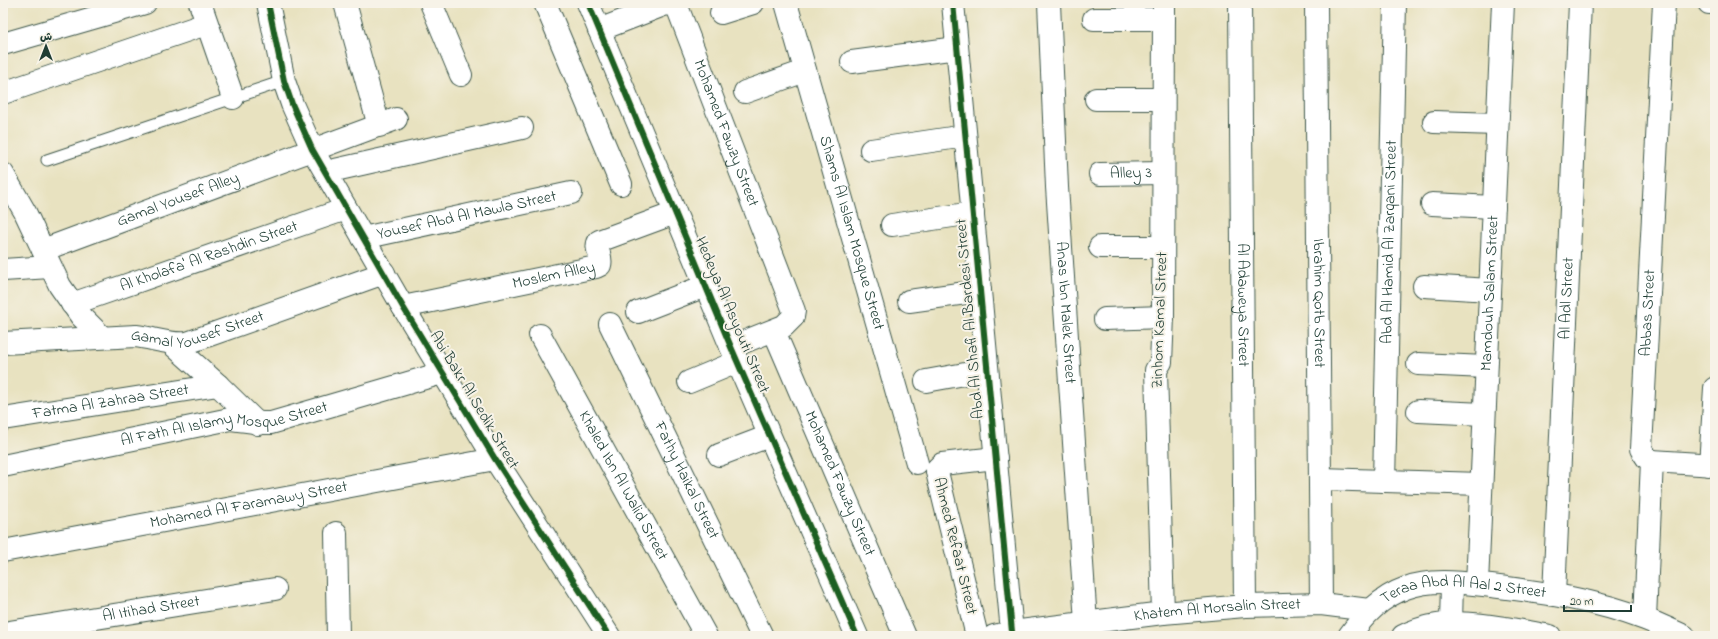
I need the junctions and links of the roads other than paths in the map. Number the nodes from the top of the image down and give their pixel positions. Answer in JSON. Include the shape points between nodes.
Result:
{"nodes":[{"id":1,"x":145,"y":3,"type":"edge"},
{"id":2,"x":200,"y":3,"type":"edge"},
{"id":3,"x":268,"y":3,"type":"edge"},
{"id":4,"x":345,"y":3,"type":"edge"},
{"id":5,"x":431,"y":3,"type":"edge"},
{"id":6,"x":545,"y":3,"type":"edge"},
{"id":7,"x":588,"y":3,"type":"edge"},
{"id":8,"x":753,"y":3,"type":"edge"},
{"id":9,"x":786,"y":3,"type":"edge"},
{"id":10,"x":953,"y":3,"type":"edge"},
{"id":11,"x":1049,"y":3,"type":"edge"},
{"id":12,"x":1240,"y":3,"type":"edge"},
{"id":13,"x":1316,"y":3,"type":"edge"},
{"id":14,"x":1395,"y":3,"type":"edge"},
{"id":15,"x":1503,"y":3,"type":"edge"},
{"id":16,"x":1580,"y":3,"type":"edge"},
{"id":17,"x":1664,"y":3,"type":"edge"},
{"id":18,"x":1709,"y":3,"type":"edge"},
{"id":19,"x":1715,"y":4,"type":"edge"},
{"id":20,"x":1164,"y":11,"type":"edge"},
{"id":21,"x":721,"y":13,"type":"dead end"},
{"id":22,"x":1094,"y":19,"type":"dead end"},
{"id":23,"x":206,"y":24,"type":"junction"},
{"id":24,"x":599,"y":30,"type":"junction"},
{"id":25,"x":3,"y":44,"type":"edge"},
{"id":26,"x":957,"y":48,"type":"junction"},
{"id":27,"x":852,"y":62,"type":"dead end"},
{"id":28,"x":805,"y":71,"type":"junction"},
{"id":29,"x":461,"y":74,"type":"dead end"},
{"id":30,"x":284,"y":80,"type":"junction"},
{"id":31,"x":745,"y":92,"type":"dead end"},
{"id":32,"x":3,"y":93,"type":"edge"},
{"id":33,"x":233,"y":98,"type":"junction"},
{"id":34,"x":1096,"y":99,"type":"dead end"},
{"id":35,"x":1164,"y":99,"type":"junction"},
{"id":36,"x":1434,"y":122,"type":"dead end"},
{"id":37,"x":1497,"y":124,"type":"junction"},
{"id":38,"x":522,"y":128,"type":"dead end"},
{"id":39,"x":965,"y":136,"type":"junction"},
{"id":40,"x":312,"y":149,"type":"junction"},
{"id":41,"x":871,"y":150,"type":"dead end"},
{"id":42,"x":47,"y":160,"type":"dead end"},
{"id":43,"x":326,"y":172,"type":"junction"},
{"id":44,"x":1100,"y":174,"type":"dead end"},
{"id":45,"x":1163,"y":174,"type":"junction"},
{"id":46,"x":3,"y":175,"type":"edge"},
{"id":47,"x":621,"y":184,"type":"dead end"},
{"id":48,"x":571,"y":193,"type":"dead end"},
{"id":49,"x":1432,"y":204,"type":"dead end"},
{"id":50,"x":1494,"y":207,"type":"junction"},
{"id":51,"x":346,"y":208,"type":"junction"},
{"id":52,"x":675,"y":213,"type":"junction"},
{"id":53,"x":973,"y":213,"type":"junction"},
{"id":54,"x":892,"y":225,"type":"dead end"},
{"id":55,"x":363,"y":238,"type":"junction"},
{"id":56,"x":1100,"y":247,"type":"dead end"},
{"id":57,"x":1163,"y":247,"type":"junction"},
{"id":58,"x":46,"y":259,"type":"junction"},
{"id":59,"x":3,"y":270,"type":"edge"},
{"id":60,"x":384,"y":274,"type":"junction"},
{"id":61,"x":705,"y":286,"type":"junction"},
{"id":62,"x":1424,"y":286,"type":"dead end"},
{"id":63,"x":1490,"y":290,"type":"junction"},
{"id":64,"x":980,"y":291,"type":"junction"},
{"id":65,"x":909,"y":301,"type":"dead end"},
{"id":66,"x":72,"y":304,"type":"junction"},
{"id":67,"x":403,"y":307,"type":"junction"},
{"id":68,"x":638,"y":312,"type":"dead end"},
{"id":69,"x":1162,"y":317,"type":"junction"},
{"id":70,"x":1105,"y":319,"type":"dead end"},
{"id":71,"x":610,"y":324,"type":"dead end"},
{"id":72,"x":774,"y":331,"type":"junction"},
{"id":73,"x":540,"y":335,"type":"dead end"},
{"id":74,"x":102,"y":337,"type":"junction"},
{"id":75,"x":3,"y":343,"type":"edge"},
{"id":76,"x":171,"y":343,"type":"junction"},
{"id":77,"x":734,"y":354,"type":"junction"},
{"id":78,"x":1418,"y":364,"type":"dead end"},
{"id":79,"x":1486,"y":367,"type":"junction"},
{"id":80,"x":987,"y":370,"type":"junction"},
{"id":81,"x":442,"y":373,"type":"junction"},
{"id":82,"x":926,"y":381,"type":"dead end"},
{"id":83,"x":689,"y":382,"type":"dead end"},
{"id":84,"x":218,"y":385,"type":"junction"},
{"id":85,"x":1715,"y":388,"type":"edge"},
{"id":86,"x":1418,"y":411,"type":"dead end"},
{"id":87,"x":1484,"y":414,"type":"junction"},
{"id":88,"x":3,"y":419,"type":"edge"},
{"id":89,"x":258,"y":424,"type":"junction"},
{"id":90,"x":770,"y":436,"type":"junction"},
{"id":91,"x":719,"y":454,"type":"dead end"},
{"id":92,"x":996,"y":458,"type":"junction"},
{"id":93,"x":495,"y":459,"type":"junction"},
{"id":94,"x":1652,"y":460,"type":"junction"},
{"id":95,"x":917,"y":463,"type":"dead end"},
{"id":96,"x":1713,"y":465,"type":"edge"},
{"id":97,"x":3,"y":466,"type":"edge"},
{"id":98,"x":1321,"y":479,"type":"junction"},
{"id":99,"x":1384,"y":481,"type":"junction"},
{"id":100,"x":1481,"y":484,"type":"junction"},
{"id":101,"x":336,"y":533,"type":"dead end"},
{"id":102,"x":3,"y":551,"type":"edge"},
{"id":103,"x":1452,"y":583,"type":"junction"},
{"id":104,"x":1477,"y":584,"type":"junction"},
{"id":105,"x":275,"y":589,"type":"dead end"},
{"id":106,"x":1554,"y":594,"type":"junction"},
{"id":107,"x":1321,"y":604,"type":"junction"},
{"id":108,"x":1245,"y":606,"type":"junction"},
{"id":109,"x":1369,"y":610,"type":"junction"},
{"id":110,"x":1163,"y":613,"type":"junction"},
{"id":111,"x":1645,"y":618,"type":"junction"},
{"id":112,"x":1086,"y":622,"type":"junction"},
{"id":113,"x":1451,"y":622,"type":"junction"},
{"id":114,"x":1489,"y":631,"type":"edge"},
{"id":115,"x":3,"y":633,"type":"edge"},
{"id":116,"x":1003,"y":634,"type":"edge"},
{"id":117,"x":338,"y":636,"type":"edge"},
{"id":118,"x":609,"y":636,"type":"edge"},
{"id":119,"x":706,"y":636,"type":"edge"},
{"id":120,"x":762,"y":636,"type":"edge"},
{"id":121,"x":856,"y":636,"type":"edge"},
{"id":122,"x":905,"y":636,"type":"edge"},
{"id":123,"x":977,"y":636,"type":"edge"},
{"id":124,"x":1349,"y":636,"type":"edge"},
{"id":125,"x":1405,"y":636,"type":"edge"},
{"id":126,"x":1550,"y":636,"type":"edge"},
{"id":127,"x":1684,"y":636,"type":"edge"}],
"edges":[{"from":1,"to":25,"type":"street"},
{"from":2,"to":23,"type":"street"},
{"from":3,"to":30,"type":"street","name":"Abi Bakr Al Sedik Street"},
{"from":4,"to":40,"type":"street","name":"Gamal Yousef Alley","via":[[388,122]]},
{"from":5,"to":29,"type":"street"},
{"from":6,"to":47,"type":"street"},
{"from":7,"to":24,"type":"street","name":"Hedeya Al Asyouti Street"},
{"from":8,"to":21,"type":"street"},
{"from":9,"to":28,"type":"street","name":"Shams Al Islam Mosque Street"},
{"from":10,"to":26,"type":"street","name":"Abd Al Shafi Al Bardesi Street"},
{"from":11,"to":112,"type":"street","name":"Anas Ibn Malek Street","via":[[1057,187]]},
{"from":12,"to":108,"type":"street","name":"Al Adaweya Street"},
{"from":13,"to":98,"type":"street","name":"Ibrahim Qotb Street"},
{"from":14,"to":99,"type":"street","name":"Abd Al Hamid Al Zarqani Street"},
{"from":15,"to":37,"type":"street","name":"Mamdouh Salam Street"},
{"from":16,"to":106,"type":"street","name":"Al Adl Street"},
{"from":17,"to":94,"type":"street","name":"Abbas Street","via":[[1641,449],[1647,458]]},
{"from":18,"to":19,"type":"street"},
{"from":20,"to":22,"type":"street"},
{"from":20,"to":35,"type":"street","name":"Zinhom Kamal Street"},
{"from":23,"to":32,"type":"street"},
{"from":23,"to":33,"type":"street"},
{"from":24,"to":52,"type":"street","name":"Hedeya Al Asyouti Street"},
{"from":24,"to":72,"type":"street","name":"Mohamed Fawzy Street","via":[[666,4],[675,5],[678,9],[794,311],[789,322]]},
{"from":26,"to":27,"type":"street"},
{"from":26,"to":39,"type":"street","name":"Abd Al Shafi Al Bardesi Street"},
{"from":28,"to":31,"type":"street"},
{"from":28,"to":95,"type":"street","name":"Shams Al Islam Mosque Street"},
{"from":30,"to":33,"type":"lane"},
{"from":30,"to":40,"type":"street","name":"Abi Bakr Al Sedik Street"},
{"from":33,"to":42,"type":"lane"},
{"from":34,"to":35,"type":"street"},
{"from":35,"to":45,"type":"street","name":"Zinhom Kamal Street"},
{"from":36,"to":37,"type":"street"},
{"from":37,"to":50,"type":"street","name":"Mamdouh Salam Street"},
{"from":38,"to":43,"type":"street"},
{"from":39,"to":41,"type":"street"},
{"from":39,"to":53,"type":"street","name":"Abd Al Shafi Al Bardesi Street"},
{"from":40,"to":43,"type":"street","name":"Abi Bakr Al Sedik Street"},
{"from":40,"to":58,"type":"street","name":"Gamal Yousef Alley"},
{"from":43,"to":51,"type":"street","name":"Abi Bakr Al Sedik Street"},
{"from":44,"to":45,"type":"street","name":"Alley 3"},
{"from":45,"to":57,"type":"street","name":"Zinhom Kamal Street"},
{"from":46,"to":58,"type":"street","via":[[25,212]]},
{"from":48,"to":55,"type":"street","name":"Yousef Abd Al Mawla Street"},
{"from":49,"to":50,"type":"street"},
{"from":50,"to":63,"type":"street","name":"Mamdouh Salam Street"},
{"from":51,"to":55,"type":"street","name":"Abi Bakr Al Sedik Street"},
{"from":51,"to":66,"type":"street","name":"Al Kholafa' Al Rashdin Street"},
{"from":52,"to":61,"type":"street","name":"Hedeya Al Asyouti Street"},
{"from":52,"to":67,"type":"street","name":"Moslem Alley","via":[[599,241],[597,248],[602,260],[596,267]]},
{"from":53,"to":54,"type":"street"},
{"from":53,"to":64,"type":"street","name":"Abd Al Shafi Al Bardesi Street"},
{"from":55,"to":60,"type":"street","name":"Abi Bakr Al Sedik Street"},
{"from":56,"to":57,"type":"street"},
{"from":57,"to":69,"type":"street","name":"Zinhom Kamal Street"},
{"from":58,"to":59,"type":"street","name":"Gamal Yousef Alley"},
{"from":58,"to":66,"type":"street"},
{"from":60,"to":67,"type":"street","name":"Abi Bakr Al Sedik Street"},
{"from":60,"to":76,"type":"street","name":"Gamal Yousef Street","via":[[187,343]]},
{"from":61,"to":68,"type":"street"},
{"from":61,"to":77,"type":"street","name":"Hedeya Al Asyouti Street"},
{"from":62,"to":63,"type":"street"},
{"from":63,"to":79,"type":"street","name":"Mamdouh Salam Street"},
{"from":64,"to":65,"type":"street"},
{"from":64,"to":80,"type":"street","name":"Abd Al Shafi Al Bardesi Street"},
{"from":66,"to":74,"type":"street"},
{"from":67,"to":81,"type":"street","name":"Abi Bakr Al Sedik Street"},
{"from":69,"to":70,"type":"street"},
{"from":69,"to":110,"type":"street","name":"Zinhom Kamal Street","via":[[1161,362],[1156,370]]},
{"from":71,"to":120,"type":"street","name":"Fathy Haikal Street"},
{"from":72,"to":77,"type":"street","name":"Mohamed Fawzy Street"},
{"from":72,"to":122,"type":"street","name":"Mohamed Fawzy Street"},
{"from":73,"to":119,"type":"street","name":"Khaled Ibn Al Walid Street"},
{"from":74,"to":75,"type":"street","name":"Gamal Yousef Street"},
{"from":74,"to":76,"type":"street","name":"Gamal Yousef Street","via":[[149,337]]},
{"from":76,"to":84,"type":"street"},
{"from":77,"to":83,"type":"street","name":"Mohamed Fawzy Street"},
{"from":77,"to":90,"type":"street","name":"Hedeya Al Asyouti Street"},
{"from":78,"to":79,"type":"street"},
{"from":79,"to":87,"type":"street","name":"Mamdouh Salam Street"},
{"from":80,"to":82,"type":"street"},
{"from":80,"to":92,"type":"street","name":"Abd Al Shafi Al Bardesi Street"},
{"from":81,"to":89,"type":"street","name":"Al Fath Al Islamy Mosque Street","via":[[270,423]]},
{"from":81,"to":93,"type":"street","name":"Abi Bakr Al Sedik Street"},
{"from":84,"to":88,"type":"street","name":"Fatma Al Zahraa Street"},
{"from":84,"to":89,"type":"street"},
{"from":85,"to":96,"type":"street"},
{"from":86,"to":87,"type":"street"},
{"from":87,"to":100,"type":"street","name":"Mamdouh Salam Street"},
{"from":89,"to":97,"type":"street","name":"Al Fath Al Islamy Mosque Street","via":[[242,419],[230,419]]},
{"from":90,"to":91,"type":"street"},
{"from":90,"to":121,"type":"street","name":"Hedeya Al Asyouti Street"},
{"from":92,"to":116,"type":"street","name":"Abd Al Shafi Al Bardesi Street"},
{"from":92,"to":123,"type":"street","name":"Ahmed Refaat Street","via":[[942,464],[937,469]]},
{"from":93,"to":102,"type":"street","name":"Mohamed Al Faramawy Street"},
{"from":93,"to":118,"type":"street","name":"Abi Bakr Al Sedik Street"},
{"from":94,"to":96,"type":"street"},
{"from":94,"to":111,"type":"street"},
{"from":98,"to":99,"type":"street"},
{"from":98,"to":107,"type":"street","name":"Ibrahim Qotb Street"},
{"from":99,"to":100,"type":"street"},
{"from":100,"to":104,"type":"street","name":"Mamdouh Salam Street"},
{"from":101,"to":117,"type":"street"},
{"from":103,"to":104,"type":"street","name":"Teraa Abd Al Aal 2 Street"},
{"from":103,"to":109,"type":"street","name":"Teraa Abd Al Aal 2 Street","via":[[1407,587]]},
{"from":103,"to":113,"type":"street"},
{"from":104,"to":106,"type":"street","name":"Teraa Abd Al Aal 2 Street"},
{"from":105,"to":115,"type":"street","name":"Al Itihad Street"},
{"from":106,"to":111,"type":"street","name":"Teraa Abd Al Aal 2 Street"},
{"from":107,"to":108,"type":"street","name":"Khatem Al Morsalin Street"},
{"from":107,"to":109,"type":"street","name":"Khatem Al Morsalin Street"},
{"from":108,"to":110,"type":"street","name":"Khatem Al Morsalin Street"},
{"from":109,"to":124,"type":"street","name":"Teraa Abd Al Aal 2 Street"},
{"from":110,"to":112,"type":"street","name":"Khatem Al Morsalin Street"},
{"from":111,"to":127,"type":"street","name":"Teraa Abd Al Aal 2 Street"},
{"from":112,"to":116,"type":"street","name":"Khatem Al Morsalin Street"},
{"from":113,"to":114,"type":"street","name":"Teraa Abd Al Aal 2 Street"},
{"from":113,"to":125,"type":"street","name":"Teraa Abd Al Aal 2 Street","via":[[1428,626]]},
{"from":114,"to":126,"type":"street","name":"Teraa Abd Al Aal 2 Street"}]}
